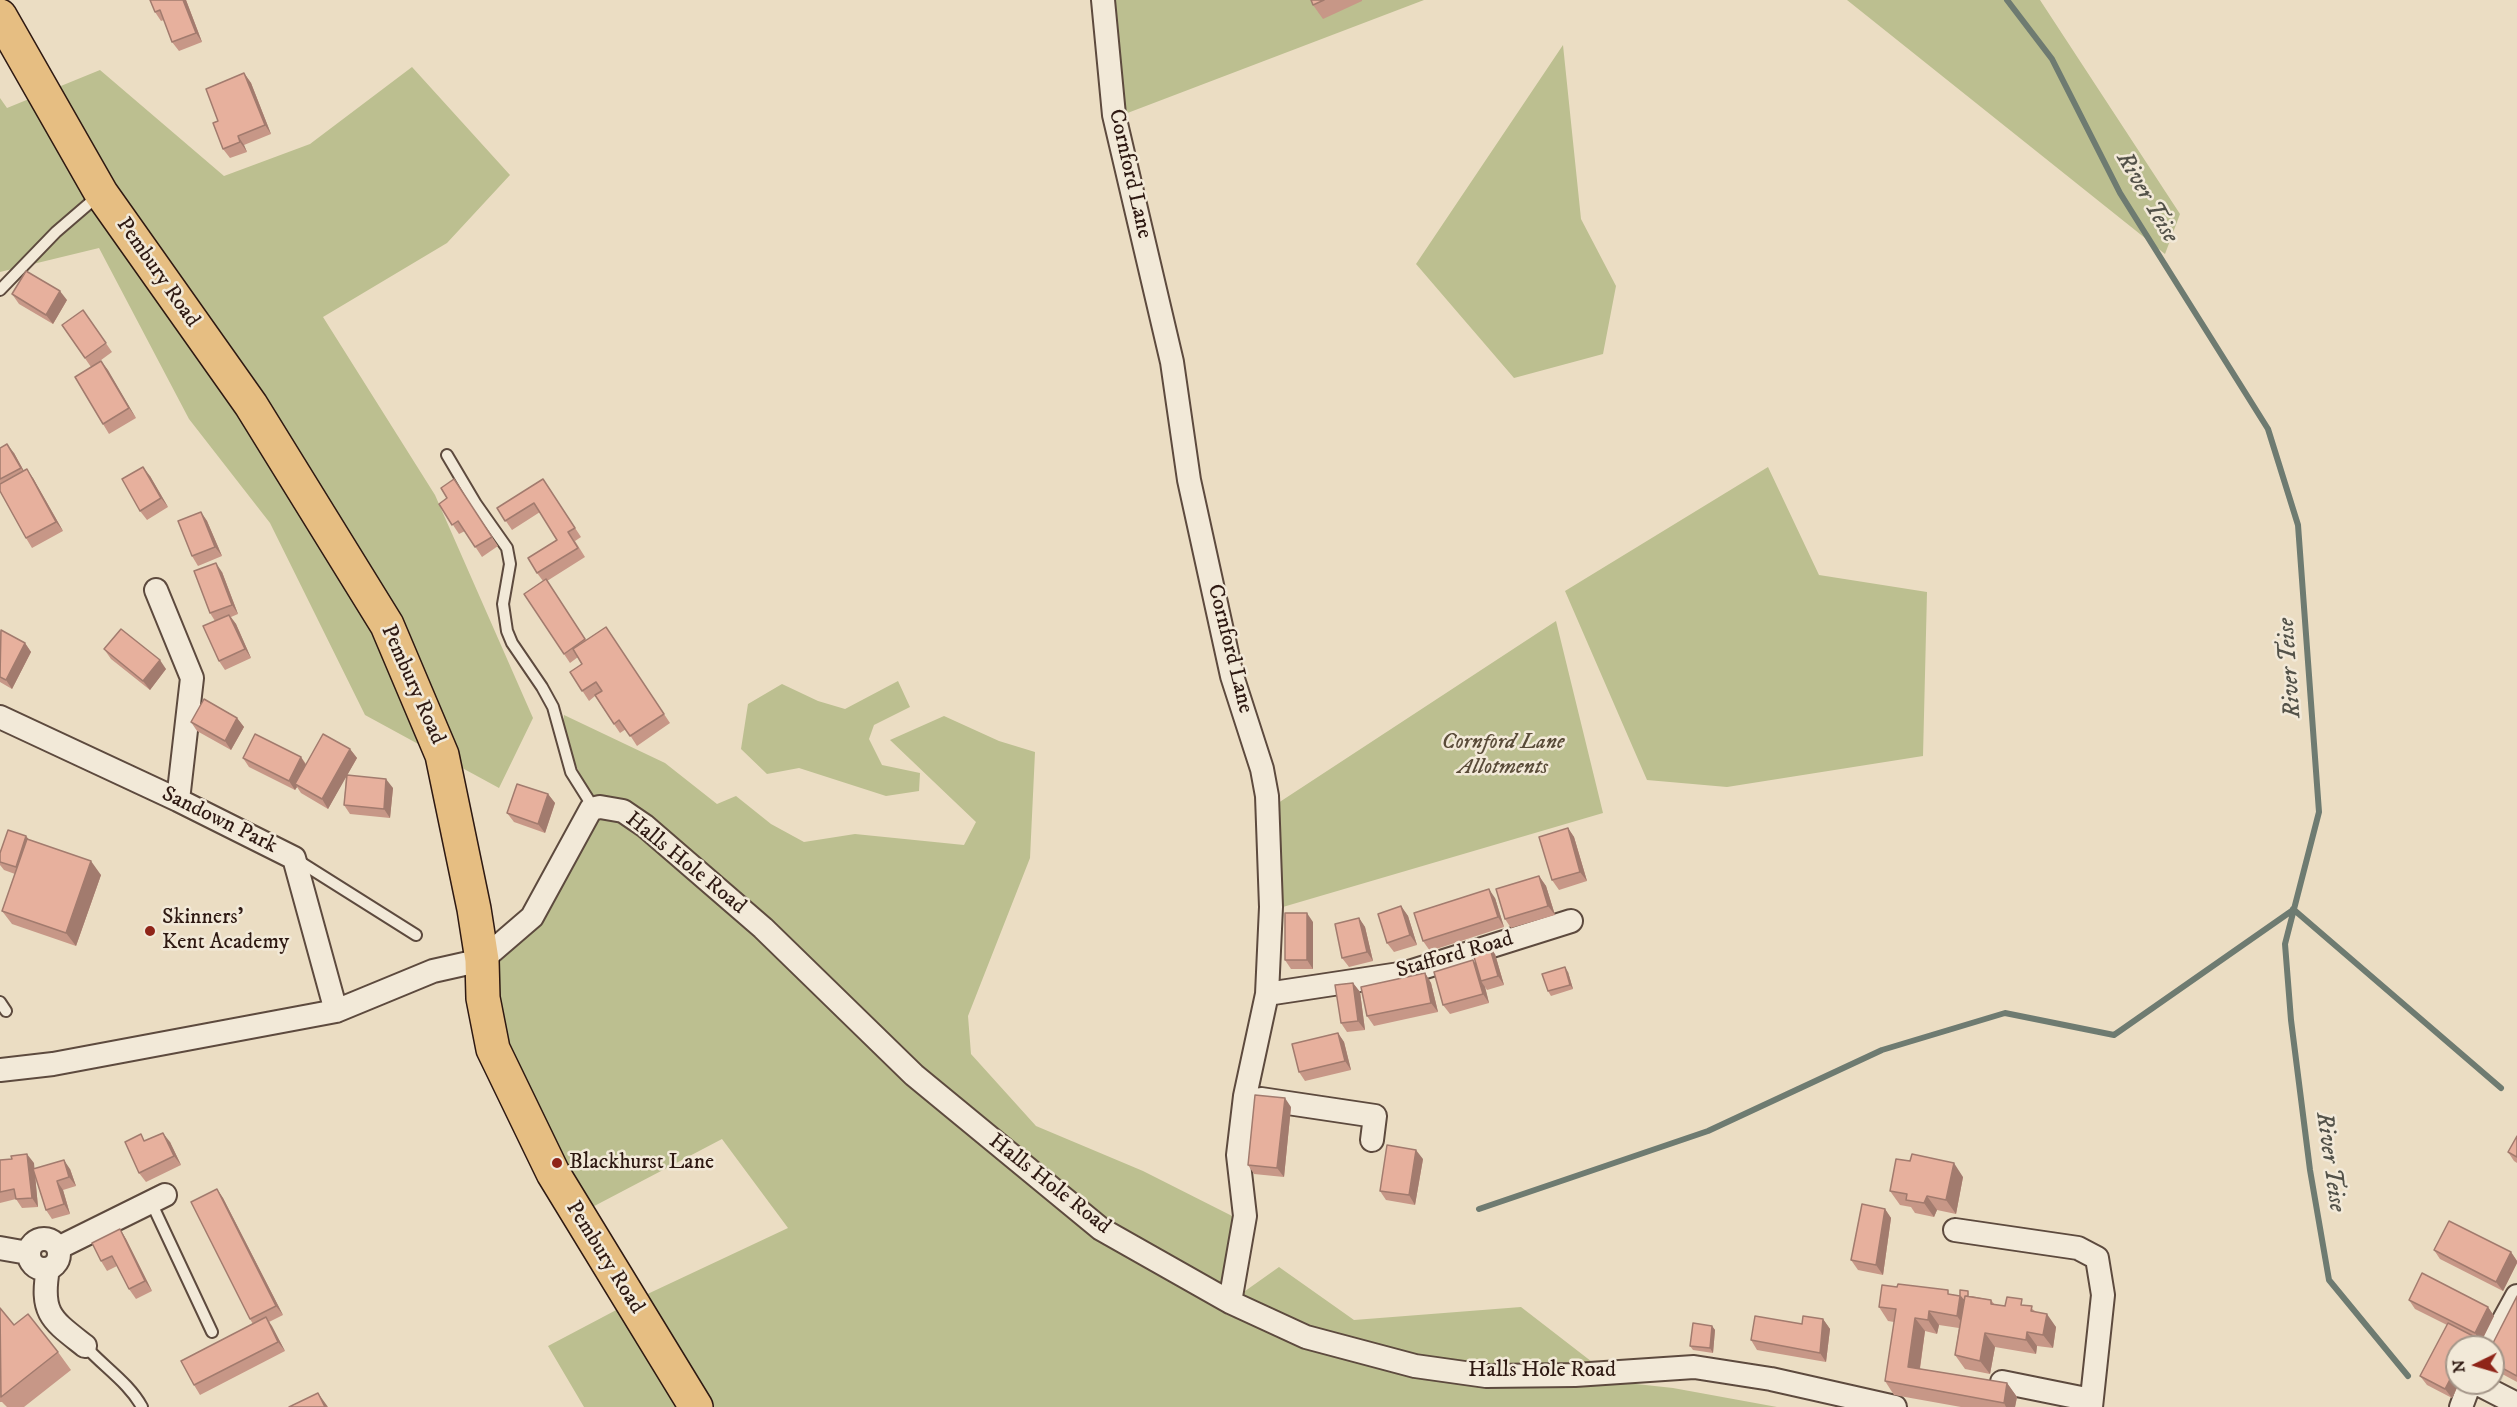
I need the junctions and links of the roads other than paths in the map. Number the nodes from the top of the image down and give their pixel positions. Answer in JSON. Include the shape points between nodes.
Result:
{"nodes":[{"id":1,"x":1103,"y":0,"type":"edge"},
{"id":2,"x":0,"y":16,"type":"edge"},
{"id":3,"x":101,"y":193,"type":"junction"},
{"id":4,"x":0,"y":290,"type":"edge"},
{"id":5,"x":447,"y":455,"type":"dead end"},
{"id":6,"x":156,"y":590,"type":"dead end"},
{"id":7,"x":0,"y":717,"type":"edge"},
{"id":8,"x":178,"y":800,"type":"junction"},
{"id":9,"x":591,"y":809,"type":"junction"},
{"id":10,"x":294,"y":858,"type":"junction"},
{"id":11,"x":1571,"y":921,"type":"dead end"},
{"id":12,"x":416,"y":935,"type":"dead end"},
{"id":13,"x":482,"y":960,"type":"junction"},
{"id":14,"x":1267,"y":994,"type":"junction"},
{"id":15,"x":336,"y":1011,"type":"junction"},
{"id":16,"x":0,"y":1070,"type":"edge"},
{"id":17,"x":1245,"y":1096,"type":"junction"},
{"id":18,"x":1372,"y":1140,"type":"dead end"},
{"id":19,"x":158,"y":1199,"type":"joint"},
{"id":20,"x":1955,"y":1230,"type":"dead end"},
{"id":21,"x":0,"y":1248,"type":"edge"},
{"id":22,"x":58,"y":1248,"type":"junction"},
{"id":23,"x":28,"y":1253,"type":"junction"},
{"id":24,"x":48,"y":1269,"type":"junction"},
{"id":25,"x":2517,"y":1296,"type":"edge"},
{"id":26,"x":1230,"y":1302,"type":"junction"},
{"id":27,"x":212,"y":1332,"type":"dead end"},
{"id":28,"x":2496,"y":1335,"type":"edge"},
{"id":29,"x":85,"y":1346,"type":"joint"},
{"id":30,"x":2002,"y":1382,"type":"edge"},
{"id":31,"x":2499,"y":1395,"type":"edge"},
{"id":32,"x":2091,"y":1403,"type":"edge"},
{"id":33,"x":2517,"y":1404,"type":"edge"},
{"id":34,"x":142,"y":1407,"type":"edge"},
{"id":35,"x":696,"y":1407,"type":"edge"},
{"id":36,"x":1895,"y":1407,"type":"edge"}],
"edges":[{"from":1,"to":14,"type":"street","name":"Cornford Lane","via":[[1114,115],[1172,362],[1189,480],[1232,676],[1267,796],[1271,907]]},
{"from":2,"to":3,"type":"main road","name":"Pembury Road"},
{"from":3,"to":4,"type":"lane","via":[[56,232]]},
{"from":3,"to":13,"type":"main road","name":"Pembury Road","via":[[251,405],[387,626],[442,755]]},
{"from":5,"to":9,"type":"lane","via":[[507,548],[510,564],[503,604],[507,631],[553,707],[571,772]]},
{"from":6,"to":8,"type":"street","via":[[192,678]]},
{"from":7,"to":8,"type":"street","name":"Sandown Park"},
{"from":8,"to":10,"type":"street","name":"Sandown Park"},
{"from":9,"to":13,"type":"street","via":[[532,918]]},
{"from":9,"to":26,"type":"street","name":"Halls Hole Road","via":[[624,811],[645,826],[763,928],[914,1075],[1101,1229]]},
{"from":10,"to":12,"type":"lane"},
{"from":10,"to":15,"type":"street","name":"Sandown Park"},
{"from":11,"to":14,"type":"street","name":"Stafford Road","via":[[1406,973]]},
{"from":13,"to":15,"type":"street","via":[[433,971]]},
{"from":13,"to":35,"type":"main road","name":"Pembury Road","via":[[483,998],[494,1049],[553,1173]]},
{"from":14,"to":17,"type":"street","name":"Cornford Lane"},
{"from":15,"to":16,"type":"street","via":[[52,1064]]},
{"from":17,"to":18,"type":"street","via":[[1375,1116]]},
{"from":17,"to":26,"type":"street","name":"Cornford Lane","via":[[1238,1155],[1245,1216]]},
{"from":19,"to":22,"type":"street"},
{"from":19,"to":27,"type":"lane"},
{"from":20,"to":32,"type":"street","via":[[2078,1248],[2097,1258],[2103,1295]]},
{"from":21,"to":23,"type":"street"},
{"from":22,"to":23,"type":"street","via":[[42,1238],[33,1242]]},
{"from":22,"to":24,"type":"street","via":[[58,1259]]},
{"from":23,"to":24,"type":"street","via":[[34,1266]]},
{"from":24,"to":29,"type":"street","via":[[44,1290],[54,1321]]},
{"from":25,"to":28,"type":"street"},
{"from":26,"to":36,"type":"street","name":"Halls Hole Road","via":[[1306,1338],[1414,1366],[1486,1376],[1694,1368],[1771,1379]]},
{"from":29,"to":34,"type":"lane","via":[[133,1391]]},
{"from":30,"to":32,"type":"street"},
{"from":31,"to":33,"type":"street"}]}
